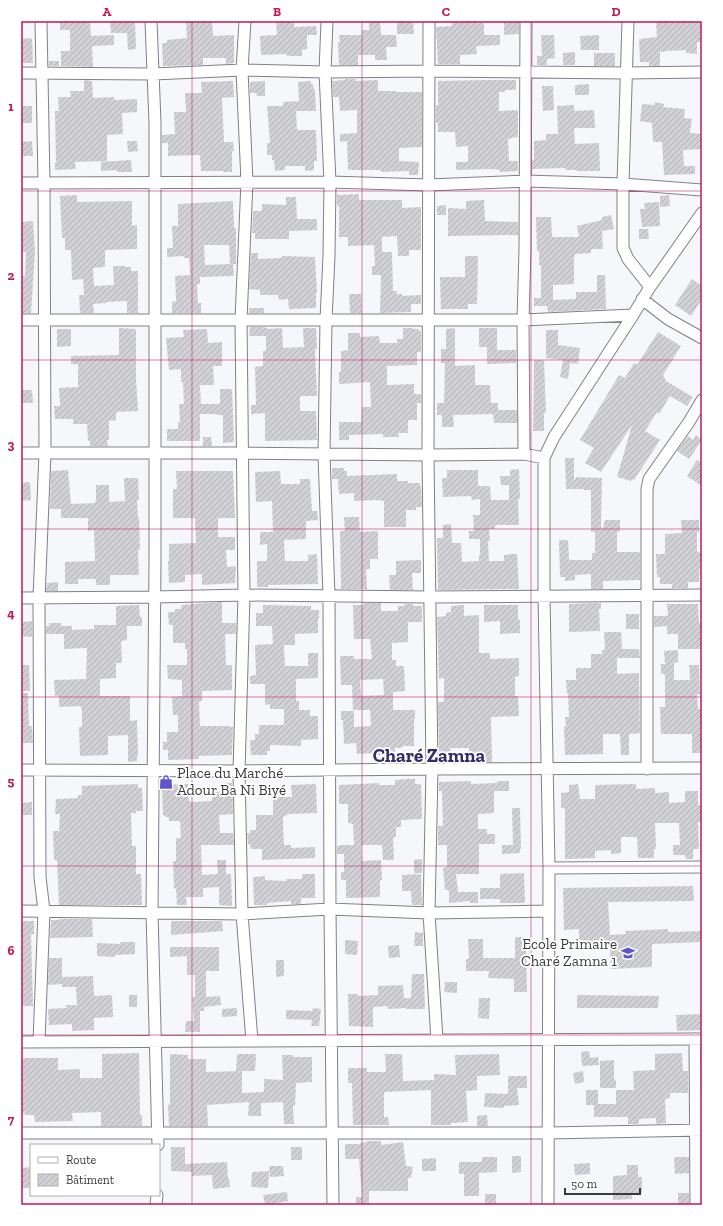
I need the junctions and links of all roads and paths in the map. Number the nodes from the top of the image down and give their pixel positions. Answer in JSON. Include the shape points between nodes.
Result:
{"nodes":[{"id":1,"x":41,"y":21,"type":"edge"},
{"id":2,"x":151,"y":21,"type":"edge"},
{"id":3,"x":245,"y":21,"type":"edge"},
{"id":4,"x":327,"y":21,"type":"edge"},
{"id":5,"x":429,"y":21,"type":"edge"},
{"id":6,"x":526,"y":21,"type":"edge"},
{"id":7,"x":628,"y":21,"type":"edge"},
{"id":8,"x":242,"y":70,"type":"junction"},
{"id":9,"x":429,"y":71,"type":"junction"},
{"id":10,"x":325,"y":72,"type":"junction"},
{"id":11,"x":527,"y":72,"type":"junction"},
{"id":12,"x":702,"y":72,"type":"edge"},
{"id":13,"x":21,"y":73,"type":"edge"},
{"id":14,"x":42,"y":73,"type":"junction"},
{"id":15,"x":626,"y":73,"type":"junction"},
{"id":16,"x":153,"y":74,"type":"junction"},
{"id":17,"x":526,"y":181,"type":"junction"},
{"id":18,"x":155,"y":182,"type":"junction"},
{"id":19,"x":247,"y":182,"type":"junction"},
{"id":20,"x":330,"y":182,"type":"junction"},
{"id":21,"x":21,"y":183,"type":"edge"},
{"id":22,"x":44,"y":183,"type":"junction"},
{"id":23,"x":428,"y":184,"type":"junction"},
{"id":24,"x":623,"y":184,"type":"junction"},
{"id":25,"x":702,"y":190,"type":"edge"},
{"id":26,"x":701,"y":216,"type":"edge"},
{"id":27,"x":650,"y":286,"type":"junction"},
{"id":28,"x":642,"y":299,"type":"junction"},
{"id":29,"x":633,"y":315,"type":"junction"},
{"id":30,"x":241,"y":319,"type":"junction"},
{"id":31,"x":21,"y":320,"type":"edge"},
{"id":32,"x":44,"y":320,"type":"junction"},
{"id":33,"x":155,"y":320,"type":"junction"},
{"id":34,"x":326,"y":320,"type":"junction"},
{"id":35,"x":429,"y":320,"type":"junction"},
{"id":36,"x":523,"y":320,"type":"junction"},
{"id":37,"x":702,"y":338,"type":"edge"},
{"id":38,"x":702,"y":400,"type":"edge"},
{"id":39,"x":21,"y":453,"type":"edge"},
{"id":40,"x":45,"y":453,"type":"junction"},
{"id":41,"x":155,"y":453,"type":"junction"},
{"id":42,"x":242,"y":453,"type":"junction"},
{"id":43,"x":524,"y":454,"type":"junction"},
{"id":44,"x":324,"y":455,"type":"junction"},
{"id":45,"x":428,"y":455,"type":"junction"},
{"id":46,"x":544,"y":458,"type":"junction"},
{"id":47,"x":244,"y":595,"type":"junction"},
{"id":48,"x":647,"y":595,"type":"junction"},
{"id":49,"x":702,"y":595,"type":"edge"},
{"id":50,"x":329,"y":596,"type":"junction"},
{"id":51,"x":544,"y":596,"type":"junction"},
{"id":52,"x":155,"y":597,"type":"junction"},
{"id":53,"x":429,"y":597,"type":"junction"},
{"id":54,"x":21,"y":598,"type":"edge"},
{"id":55,"x":39,"y":598,"type":"junction"},
{"id":56,"x":432,"y":768,"type":"junction"},
{"id":57,"x":547,"y":768,"type":"junction"},
{"id":58,"x":702,"y":768,"type":"edge"},
{"id":59,"x":647,"y":769,"type":"junction"},
{"id":60,"x":21,"y":770,"type":"edge"},
{"id":61,"x":40,"y":770,"type":"junction"},
{"id":62,"x":154,"y":770,"type":"junction"},
{"id":63,"x":329,"y":770,"type":"junction"},
{"id":64,"x":239,"y":771,"type":"junction"},
{"id":65,"x":702,"y":867,"type":"edge"},
{"id":66,"x":549,"y":868,"type":"junction"},
{"id":67,"x":330,"y":909,"type":"junction"},
{"id":68,"x":21,"y":911,"type":"edge"},
{"id":69,"x":44,"y":911,"type":"junction"},
{"id":70,"x":549,"y":911,"type":"junction"},
{"id":71,"x":152,"y":912,"type":"junction"},
{"id":72,"x":429,"y":913,"type":"junction"},
{"id":73,"x":242,"y":914,"type":"junction"},
{"id":74,"x":698,"y":1039,"type":"edge"},
{"id":75,"x":332,"y":1040,"type":"junction"},
{"id":76,"x":437,"y":1040,"type":"junction"},
{"id":77,"x":549,"y":1040,"type":"junction"},
{"id":78,"x":156,"y":1041,"type":"junction"},
{"id":79,"x":252,"y":1041,"type":"junction"},
{"id":80,"x":21,"y":1042,"type":"edge"},
{"id":81,"x":39,"y":1042,"type":"junction"},
{"id":82,"x":699,"y":1130,"type":"edge"},
{"id":83,"x":159,"y":1132,"type":"junction"},
{"id":84,"x":333,"y":1132,"type":"junction"},
{"id":85,"x":21,"y":1133,"type":"edge"},
{"id":86,"x":548,"y":1133,"type":"junction"},
{"id":87,"x":158,"y":1144,"type":"edge"},
{"id":88,"x":333,"y":1205,"type":"edge"},
{"id":89,"x":548,"y":1205,"type":"edge"},
{"id":90,"x":696,"y":1205,"type":"edge"}],
"edges":[{"from":1,"to":14,"type":"street"},
{"from":2,"to":16,"type":"street"},
{"from":3,"to":8,"type":"street"},
{"from":4,"to":10,"type":"street"},
{"from":5,"to":9,"type":"street"},
{"from":6,"to":11,"type":"street"},
{"from":7,"to":15,"type":"street"},
{"from":8,"to":10,"type":"street"},
{"from":8,"to":16,"type":"street"},
{"from":8,"to":19,"type":"street"},
{"from":9,"to":10,"type":"street"},
{"from":9,"to":11,"type":"street"},
{"from":9,"to":23,"type":"street"},
{"from":10,"to":20,"type":"street"},
{"from":11,"to":15,"type":"street"},
{"from":11,"to":17,"type":"street"},
{"from":12,"to":15,"type":"street"},
{"from":13,"to":14,"type":"street"},
{"from":14,"to":16,"type":"street"},
{"from":14,"to":22,"type":"street"},
{"from":15,"to":24,"type":"street"},
{"from":16,"to":18,"type":"street"},
{"from":17,"to":23,"type":"street"},
{"from":17,"to":24,"type":"street"},
{"from":17,"to":36,"type":"street"},
{"from":18,"to":19,"type":"street"},
{"from":18,"to":22,"type":"street"},
{"from":18,"to":33,"type":"street"},
{"from":19,"to":20,"type":"street"},
{"from":19,"to":30,"type":"street"},
{"from":20,"to":23,"type":"street"},
{"from":20,"to":34,"type":"street"},
{"from":21,"to":22,"type":"street"},
{"from":22,"to":32,"type":"street"},
{"from":23,"to":35,"type":"street"},
{"from":24,"to":25,"type":"street"},
{"from":24,"to":27,"type":"street","via":[[623,248],[628,259]]},
{"from":26,"to":27,"type":"street"},
{"from":27,"to":28,"type":"street"},
{"from":28,"to":29,"type":"street"},
{"from":28,"to":37,"type":"street","via":[[668,319]]},
{"from":29,"to":36,"type":"street"},
{"from":29,"to":46,"type":"street","via":[[554,437]]},
{"from":30,"to":33,"type":"street"},
{"from":30,"to":34,"type":"street"},
{"from":30,"to":42,"type":"street"},
{"from":31,"to":32,"type":"street"},
{"from":32,"to":33,"type":"street"},
{"from":32,"to":40,"type":"street"},
{"from":33,"to":41,"type":"street"},
{"from":34,"to":35,"type":"street"},
{"from":34,"to":44,"type":"street"},
{"from":35,"to":36,"type":"street"},
{"from":35,"to":45,"type":"street"},
{"from":36,"to":43,"type":"street"},
{"from":38,"to":48,"type":"street","via":[[649,479]]},
{"from":39,"to":40,"type":"street"},
{"from":40,"to":41,"type":"street"},
{"from":40,"to":55,"type":"street"},
{"from":41,"to":42,"type":"street"},
{"from":41,"to":52,"type":"street"},
{"from":42,"to":44,"type":"street"},
{"from":42,"to":47,"type":"street"},
{"from":43,"to":45,"type":"street"},
{"from":43,"to":46,"type":"street"},
{"from":44,"to":45,"type":"street"},
{"from":44,"to":50,"type":"street"},
{"from":45,"to":53,"type":"street"},
{"from":46,"to":51,"type":"street"},
{"from":47,"to":50,"type":"street"},
{"from":47,"to":52,"type":"street"},
{"from":47,"to":64,"type":"street"},
{"from":48,"to":49,"type":"street"},
{"from":48,"to":51,"type":"street"},
{"from":48,"to":59,"type":"street"},
{"from":50,"to":53,"type":"street"},
{"from":50,"to":63,"type":"street"},
{"from":51,"to":53,"type":"street"},
{"from":51,"to":57,"type":"street"},
{"from":52,"to":55,"type":"street"},
{"from":52,"to":62,"type":"street"},
{"from":53,"to":56,"type":"street"},
{"from":54,"to":55,"type":"street"},
{"from":55,"to":61,"type":"street"},
{"from":56,"to":57,"type":"street"},
{"from":56,"to":63,"type":"street"},
{"from":56,"to":72,"type":"street"},
{"from":57,"to":59,"type":"street"},
{"from":57,"to":66,"type":"street"},
{"from":58,"to":59,"type":"street"},
{"from":60,"to":61,"type":"street"},
{"from":61,"to":62,"type":"street"},
{"from":61,"to":69,"type":"street","via":[[40,877]]},
{"from":62,"to":64,"type":"street"},
{"from":62,"to":71,"type":"street"},
{"from":63,"to":64,"type":"street"},
{"from":63,"to":67,"type":"street"},
{"from":64,"to":73,"type":"street"},
{"from":65,"to":66,"type":"street"},
{"from":66,"to":70,"type":"street"},
{"from":67,"to":72,"type":"street"},
{"from":67,"to":73,"type":"street"},
{"from":67,"to":75,"type":"street"},
{"from":68,"to":69,"type":"street"},
{"from":69,"to":71,"type":"street"},
{"from":69,"to":81,"type":"street"},
{"from":70,"to":72,"type":"street"},
{"from":70,"to":77,"type":"street"},
{"from":71,"to":73,"type":"street"},
{"from":71,"to":78,"type":"street"},
{"from":72,"to":76,"type":"street"},
{"from":73,"to":79,"type":"street"},
{"from":74,"to":77,"type":"street"},
{"from":74,"to":82,"type":"street"},
{"from":75,"to":76,"type":"street"},
{"from":75,"to":79,"type":"street"},
{"from":75,"to":84,"type":"street"},
{"from":76,"to":77,"type":"street"},
{"from":77,"to":86,"type":"street"},
{"from":78,"to":79,"type":"street"},
{"from":78,"to":81,"type":"street"},
{"from":78,"to":83,"type":"street"},
{"from":80,"to":81,"type":"street"},
{"from":82,"to":86,"type":"street"},
{"from":82,"to":90,"type":"street"},
{"from":83,"to":84,"type":"street"},
{"from":83,"to":85,"type":"street"},
{"from":83,"to":87,"type":"street"},
{"from":84,"to":86,"type":"street"},
{"from":84,"to":88,"type":"street"},
{"from":86,"to":89,"type":"street"}]}
